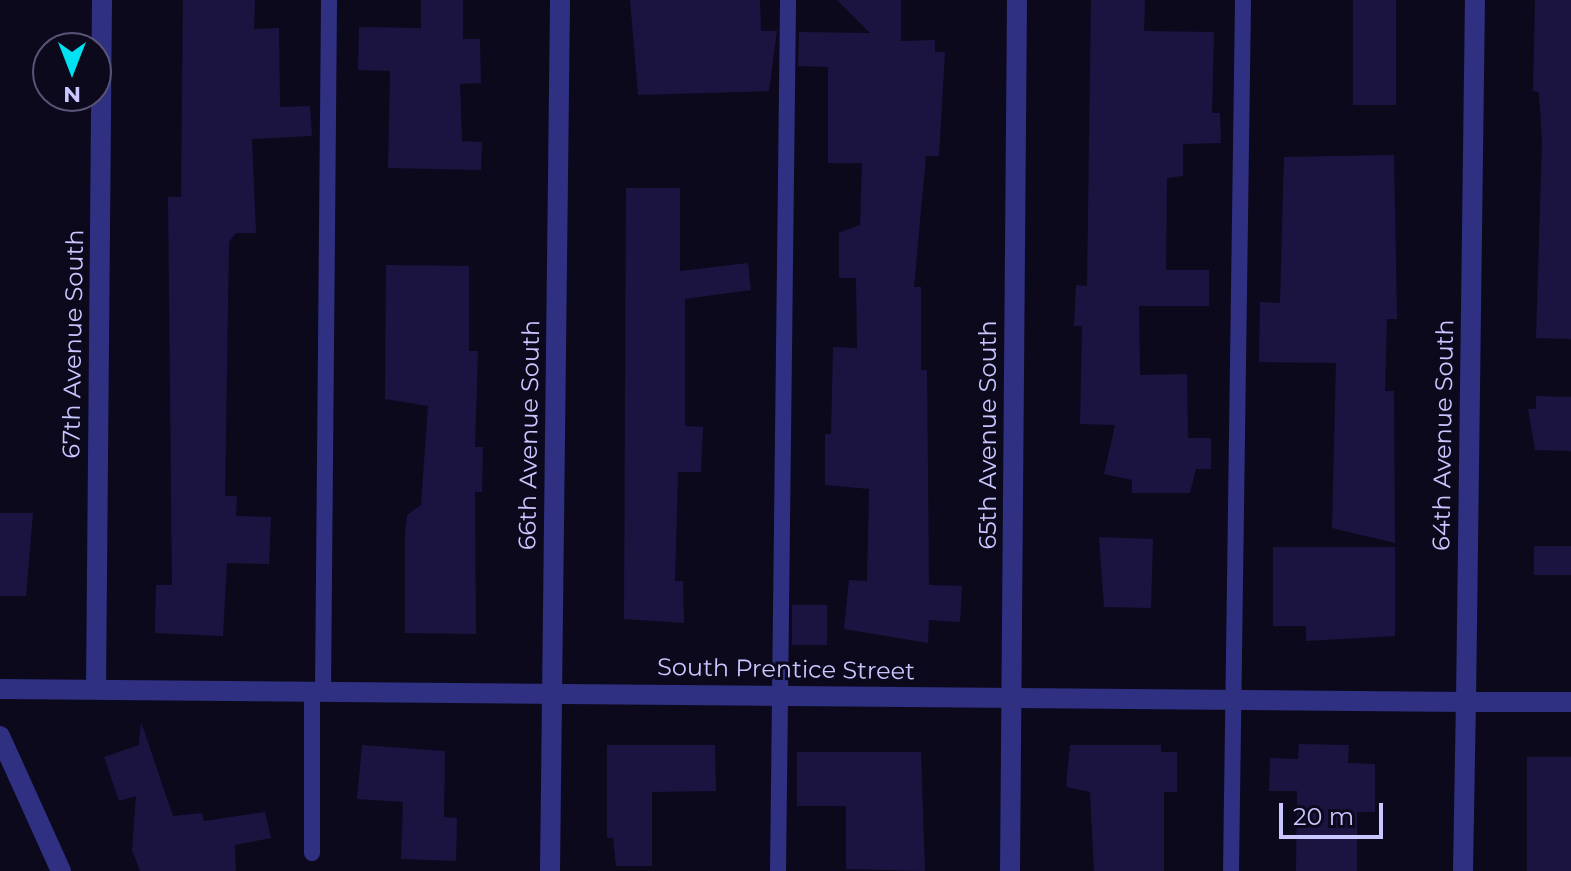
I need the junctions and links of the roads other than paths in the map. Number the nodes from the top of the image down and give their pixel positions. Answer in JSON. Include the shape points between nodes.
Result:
{"nodes":[{"id":1,"x":102,"y":0,"type":"edge"},
{"id":2,"x":329,"y":0,"type":"edge"},
{"id":3,"x":560,"y":0,"type":"edge"},
{"id":4,"x":788,"y":0,"type":"edge"},
{"id":5,"x":1017,"y":0,"type":"edge"},
{"id":6,"x":1243,"y":0,"type":"edge"},
{"id":7,"x":1475,"y":0,"type":"edge"},
{"id":8,"x":96,"y":688,"type":"junction"},
{"id":9,"x":0,"y":689,"type":"edge"},
{"id":10,"x":317,"y":690,"type":"junction"},
{"id":11,"x":552,"y":693,"type":"junction"},
{"id":12,"x":780,"y":695,"type":"junction"},
{"id":13,"x":1013,"y":698,"type":"junction"},
{"id":14,"x":1232,"y":700,"type":"junction"},
{"id":15,"x":1466,"y":702,"type":"junction"},
{"id":16,"x":1571,"y":702,"type":"edge"},
{"id":17,"x":0,"y":736,"type":"edge"},
{"id":18,"x":312,"y":853,"type":"dead end"},
{"id":19,"x":61,"y":871,"type":"edge"},
{"id":20,"x":550,"y":871,"type":"edge"},
{"id":21,"x":778,"y":871,"type":"edge"},
{"id":22,"x":1010,"y":871,"type":"edge"},
{"id":23,"x":1231,"y":871,"type":"edge"},
{"id":24,"x":1463,"y":871,"type":"edge"}],
"edges":[{"from":1,"to":8,"type":"street","name":"67th Avenue South"},
{"from":2,"to":10,"type":"lane"},
{"from":3,"to":11,"type":"street","name":"66th Avenue South"},
{"from":4,"to":12,"type":"lane"},
{"from":5,"to":13,"type":"street","name":"65th Avenue South"},
{"from":6,"to":14,"type":"lane"},
{"from":7,"to":15,"type":"street","name":"64th Avenue South"},
{"from":8,"to":9,"type":"street","name":"South Prentice Street"},
{"from":8,"to":10,"type":"street","name":"South Prentice Street"},
{"from":10,"to":11,"type":"street","name":"South Prentice Street"},
{"from":10,"to":18,"type":"lane"},
{"from":11,"to":12,"type":"street","name":"South Prentice Street"},
{"from":11,"to":20,"type":"street","name":"66th Avenue South"},
{"from":12,"to":13,"type":"street","name":"South Prentice Street"},
{"from":12,"to":21,"type":"lane"},
{"from":13,"to":14,"type":"street","name":"South Prentice Street"},
{"from":13,"to":22,"type":"street","name":"65th Avenue South"},
{"from":14,"to":15,"type":"street","name":"South Prentice Street"},
{"from":14,"to":23,"type":"lane"},
{"from":15,"to":16,"type":"street","name":"South Prentice Street"},
{"from":15,"to":24,"type":"street","name":"64th Avenue South"},
{"from":17,"to":19,"type":"street"}]}
